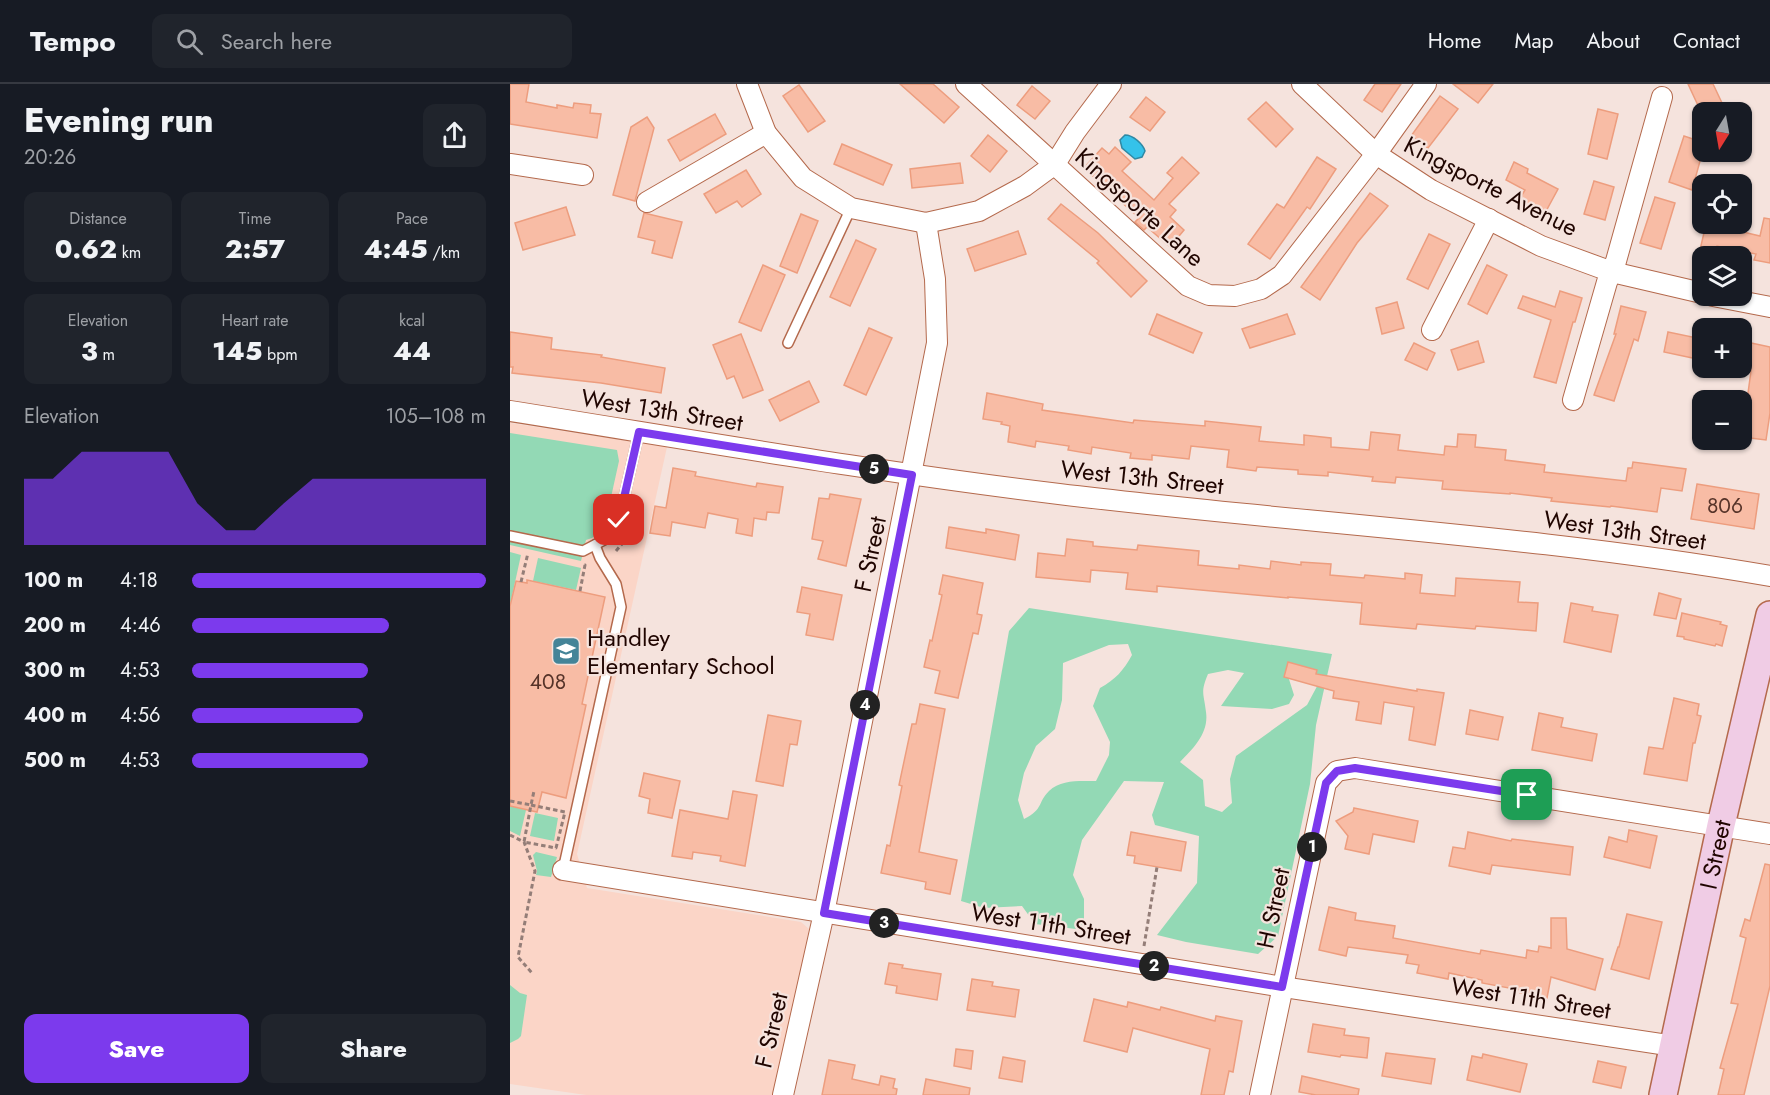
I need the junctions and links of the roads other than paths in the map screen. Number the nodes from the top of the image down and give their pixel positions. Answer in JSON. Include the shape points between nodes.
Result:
{"nodes":[{"id":1,"x":747,"y":84,"type":"edge"},
{"id":2,"x":966,"y":84,"type":"edge"},
{"id":3,"x":1111,"y":84,"type":"edge"},
{"id":4,"x":1302,"y":84,"type":"edge"},
{"id":5,"x":1426,"y":84,"type":"edge"},
{"id":6,"x":1662,"y":97,"type":"dead end"},
{"id":7,"x":766,"y":133,"type":"junction"},
{"id":8,"x":1376,"y":154,"type":"junction"},
{"id":9,"x":510,"y":164,"type":"edge"},
{"id":10,"x":1055,"y":164,"type":"junction"},
{"id":11,"x":583,"y":175,"type":"dead end"},
{"id":12,"x":647,"y":202,"type":"dead end"},
{"id":13,"x":851,"y":208,"type":"junction"},
{"id":14,"x":1490,"y":219,"type":"junction"},
{"id":15,"x":926,"y":223,"type":"junction"},
{"id":16,"x":1612,"y":272,"type":"junction"},
{"id":17,"x":1692,"y":291,"type":"edge"},
{"id":18,"x":1752,"y":304,"type":"edge"},
{"id":19,"x":1770,"y":307,"type":"edge"},
{"id":20,"x":1432,"y":330,"type":"dead end"},
{"id":21,"x":788,"y":343,"type":"dead end"},
{"id":22,"x":1573,"y":400,"type":"dead end"},
{"id":23,"x":510,"y":411,"type":"edge"},
{"id":24,"x":639,"y":432,"type":"junction"},
{"id":25,"x":912,"y":475,"type":"junction"},
{"id":26,"x":510,"y":536,"type":"edge"},
{"id":27,"x":595,"y":545,"type":"junction"},
{"id":28,"x":1770,"y":576,"type":"edge"},
{"id":29,"x":1770,"y":615,"type":"edge"},
{"id":30,"x":1721,"y":825,"type":"junction"},
{"id":31,"x":1770,"y":834,"type":"edge"},
{"id":32,"x":563,"y":870,"type":"joint"},
{"id":33,"x":824,"y":913,"type":"junction"},
{"id":34,"x":1282,"y":987,"type":"junction"},
{"id":35,"x":1674,"y":1046,"type":"junction"},
{"id":36,"x":783,"y":1095,"type":"edge"},
{"id":37,"x":1260,"y":1095,"type":"edge"},
{"id":38,"x":1663,"y":1095,"type":"edge"}],
"edges":[{"from":1,"to":7,"type":"street"},
{"from":2,"to":10,"type":"street","name":"Kingsporte Lane"},
{"from":3,"to":10,"type":"street"},
{"from":4,"to":8,"type":"street","name":"Kingsporte Avenue"},
{"from":5,"to":8,"type":"street","name":"Kingsporte Lane"},
{"from":6,"to":16,"type":"street"},
{"from":7,"to":12,"type":"street"},
{"from":7,"to":13,"type":"street","via":[[803,178]]},
{"from":8,"to":10,"type":"street","name":"Kingsporte Lane","via":[[1282,275],[1261,289],[1235,296],[1209,295],[1188,286]]},
{"from":8,"to":14,"type":"street","name":"Kingsporte Avenue","via":[[1431,190]]},
{"from":9,"to":11,"type":"street"},
{"from":10,"to":15,"type":"street","via":[[1025,186],[979,210]]},
{"from":13,"to":15,"type":"street"},
{"from":13,"to":21,"type":"lane"},
{"from":14,"to":16,"type":"street","name":"Kingsporte Avenue","via":[[1541,246]]},
{"from":14,"to":20,"type":"street"},
{"from":15,"to":25,"type":"street","name":"F Street","via":[[935,279],[937,343]]},
{"from":16,"to":17,"type":"street","name":"Kingsporte Avenue"},
{"from":16,"to":22,"type":"street"},
{"from":18,"to":19,"type":"street"},
{"from":23,"to":24,"type":"street","name":"West 13th Street"},
{"from":24,"to":25,"type":"street","name":"West 13th Street"},
{"from":24,"to":27,"type":"lane","via":[[619,520],[606,539]]},
{"from":25,"to":28,"type":"street","name":"West 13th Street","via":[[1062,495],[1600,551]]},
{"from":25,"to":33,"type":"street","name":"F Street"},
{"from":26,"to":27,"type":"lane","via":[[584,551]]},
{"from":27,"to":32,"type":"lane","via":[[616,584],[621,607]]},
{"from":29,"to":30,"type":"street","name":"I Street"},
{"from":30,"to":31,"type":"street"},
{"from":30,"to":34,"type":"street","name":"H Street","via":[[1355,768],[1337,771],[1326,783]]},
{"from":30,"to":35,"type":"street","name":"I Street"},
{"from":32,"to":33,"type":"street","name":"West 11th Street"},
{"from":33,"to":34,"type":"street","name":"West 11th Street"},
{"from":33,"to":36,"type":"street","name":"F Street"},
{"from":34,"to":35,"type":"street","name":"West 11th Street"},
{"from":34,"to":37,"type":"street","name":"H Street"},
{"from":35,"to":38,"type":"street","name":"I Street"}]}
